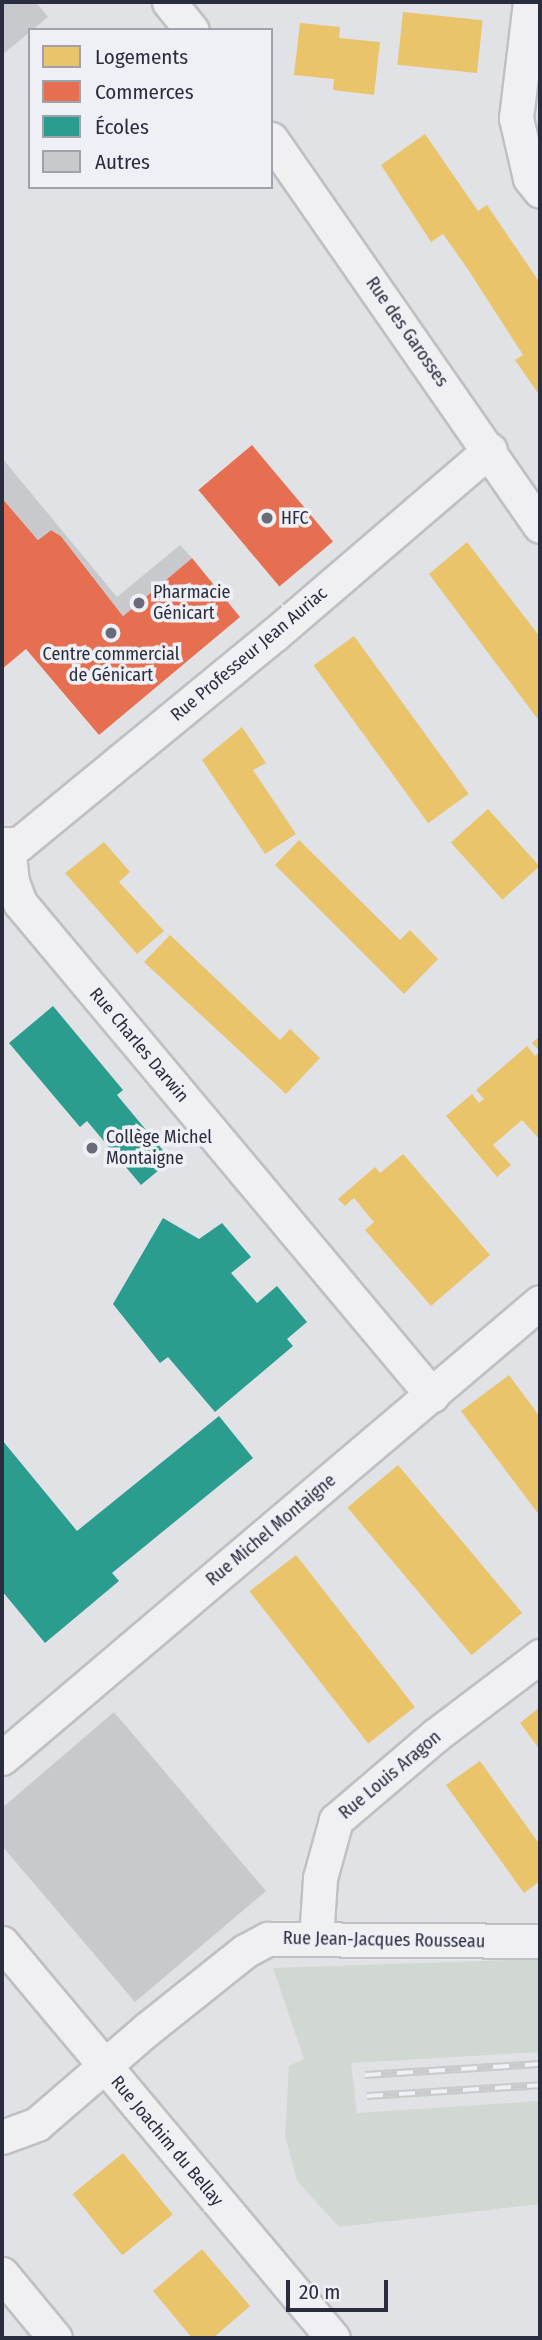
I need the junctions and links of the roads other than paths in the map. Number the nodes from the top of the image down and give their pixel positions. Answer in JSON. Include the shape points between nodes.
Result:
{"nodes":[{"id":1,"x":169,"y":2,"type":"edge"},
{"id":2,"x":530,"y":2,"type":"edge"},
{"id":3,"x":190,"y":28,"type":"edge"},
{"id":4,"x":273,"y":142,"type":"edge"},
{"id":5,"x":540,"y":191,"type":"edge"},
{"id":6,"x":490,"y":450,"type":"junction"},
{"id":7,"x":540,"y":526,"type":"edge"},
{"id":8,"x":5,"y":844,"type":"edge"},
{"id":9,"x":540,"y":1302,"type":"edge"},
{"id":10,"x":432,"y":1395,"type":"junction"},
{"id":11,"x":540,"y":1656,"type":"edge"},
{"id":12,"x":2,"y":1758,"type":"edge"},
{"id":13,"x":316,"y":1939,"type":"junction"},
{"id":14,"x":540,"y":1941,"type":"edge"},
{"id":15,"x":2,"y":1943,"type":"edge"},
{"id":16,"x":105,"y":2066,"type":"junction"},
{"id":17,"x":2,"y":2137,"type":"edge"},
{"id":18,"x":2,"y":2274,"type":"edge"},
{"id":19,"x":55,"y":2338,"type":"edge"},
{"id":20,"x":333,"y":2338,"type":"edge"}],
"edges":[{"from":1,"to":3,"type":"street"},
{"from":2,"to":5,"type":"street","via":[[516,118],[530,178]]},
{"from":4,"to":6,"type":"street","name":"Rue des Garosses"},
{"from":6,"to":7,"type":"street","name":"Rue des Garosses"},
{"from":6,"to":8,"type":"street","name":"Rue Professeur Jean Auriac","via":[[19,844]]},
{"from":8,"to":10,"type":"street","name":"Rue Charles Darwin","via":[[20,903]]},
{"from":9,"to":10,"type":"street","name":"Rue Michel Montaigne"},
{"from":10,"to":12,"type":"street","name":"Rue Michel Montaigne"},
{"from":11,"to":13,"type":"street","name":"Rue Louis Aragon","via":[[436,1735],[336,1821],[320,1878]]},
{"from":13,"to":14,"type":"street","name":"Rue Jean-Jacques Rousseau"},
{"from":13,"to":16,"type":"street","name":"Rue Jean-Jacques Rousseau","via":[[268,1938],[258,1943]]},
{"from":15,"to":16,"type":"street","name":"Rue Joachim du Bellay"},
{"from":16,"to":17,"type":"street","name":"Rue Jean-Jacques Rousseau","via":[[37,2124]]},
{"from":16,"to":20,"type":"street","name":"Rue Joachim du Bellay"},
{"from":18,"to":19,"type":"street"}]}
